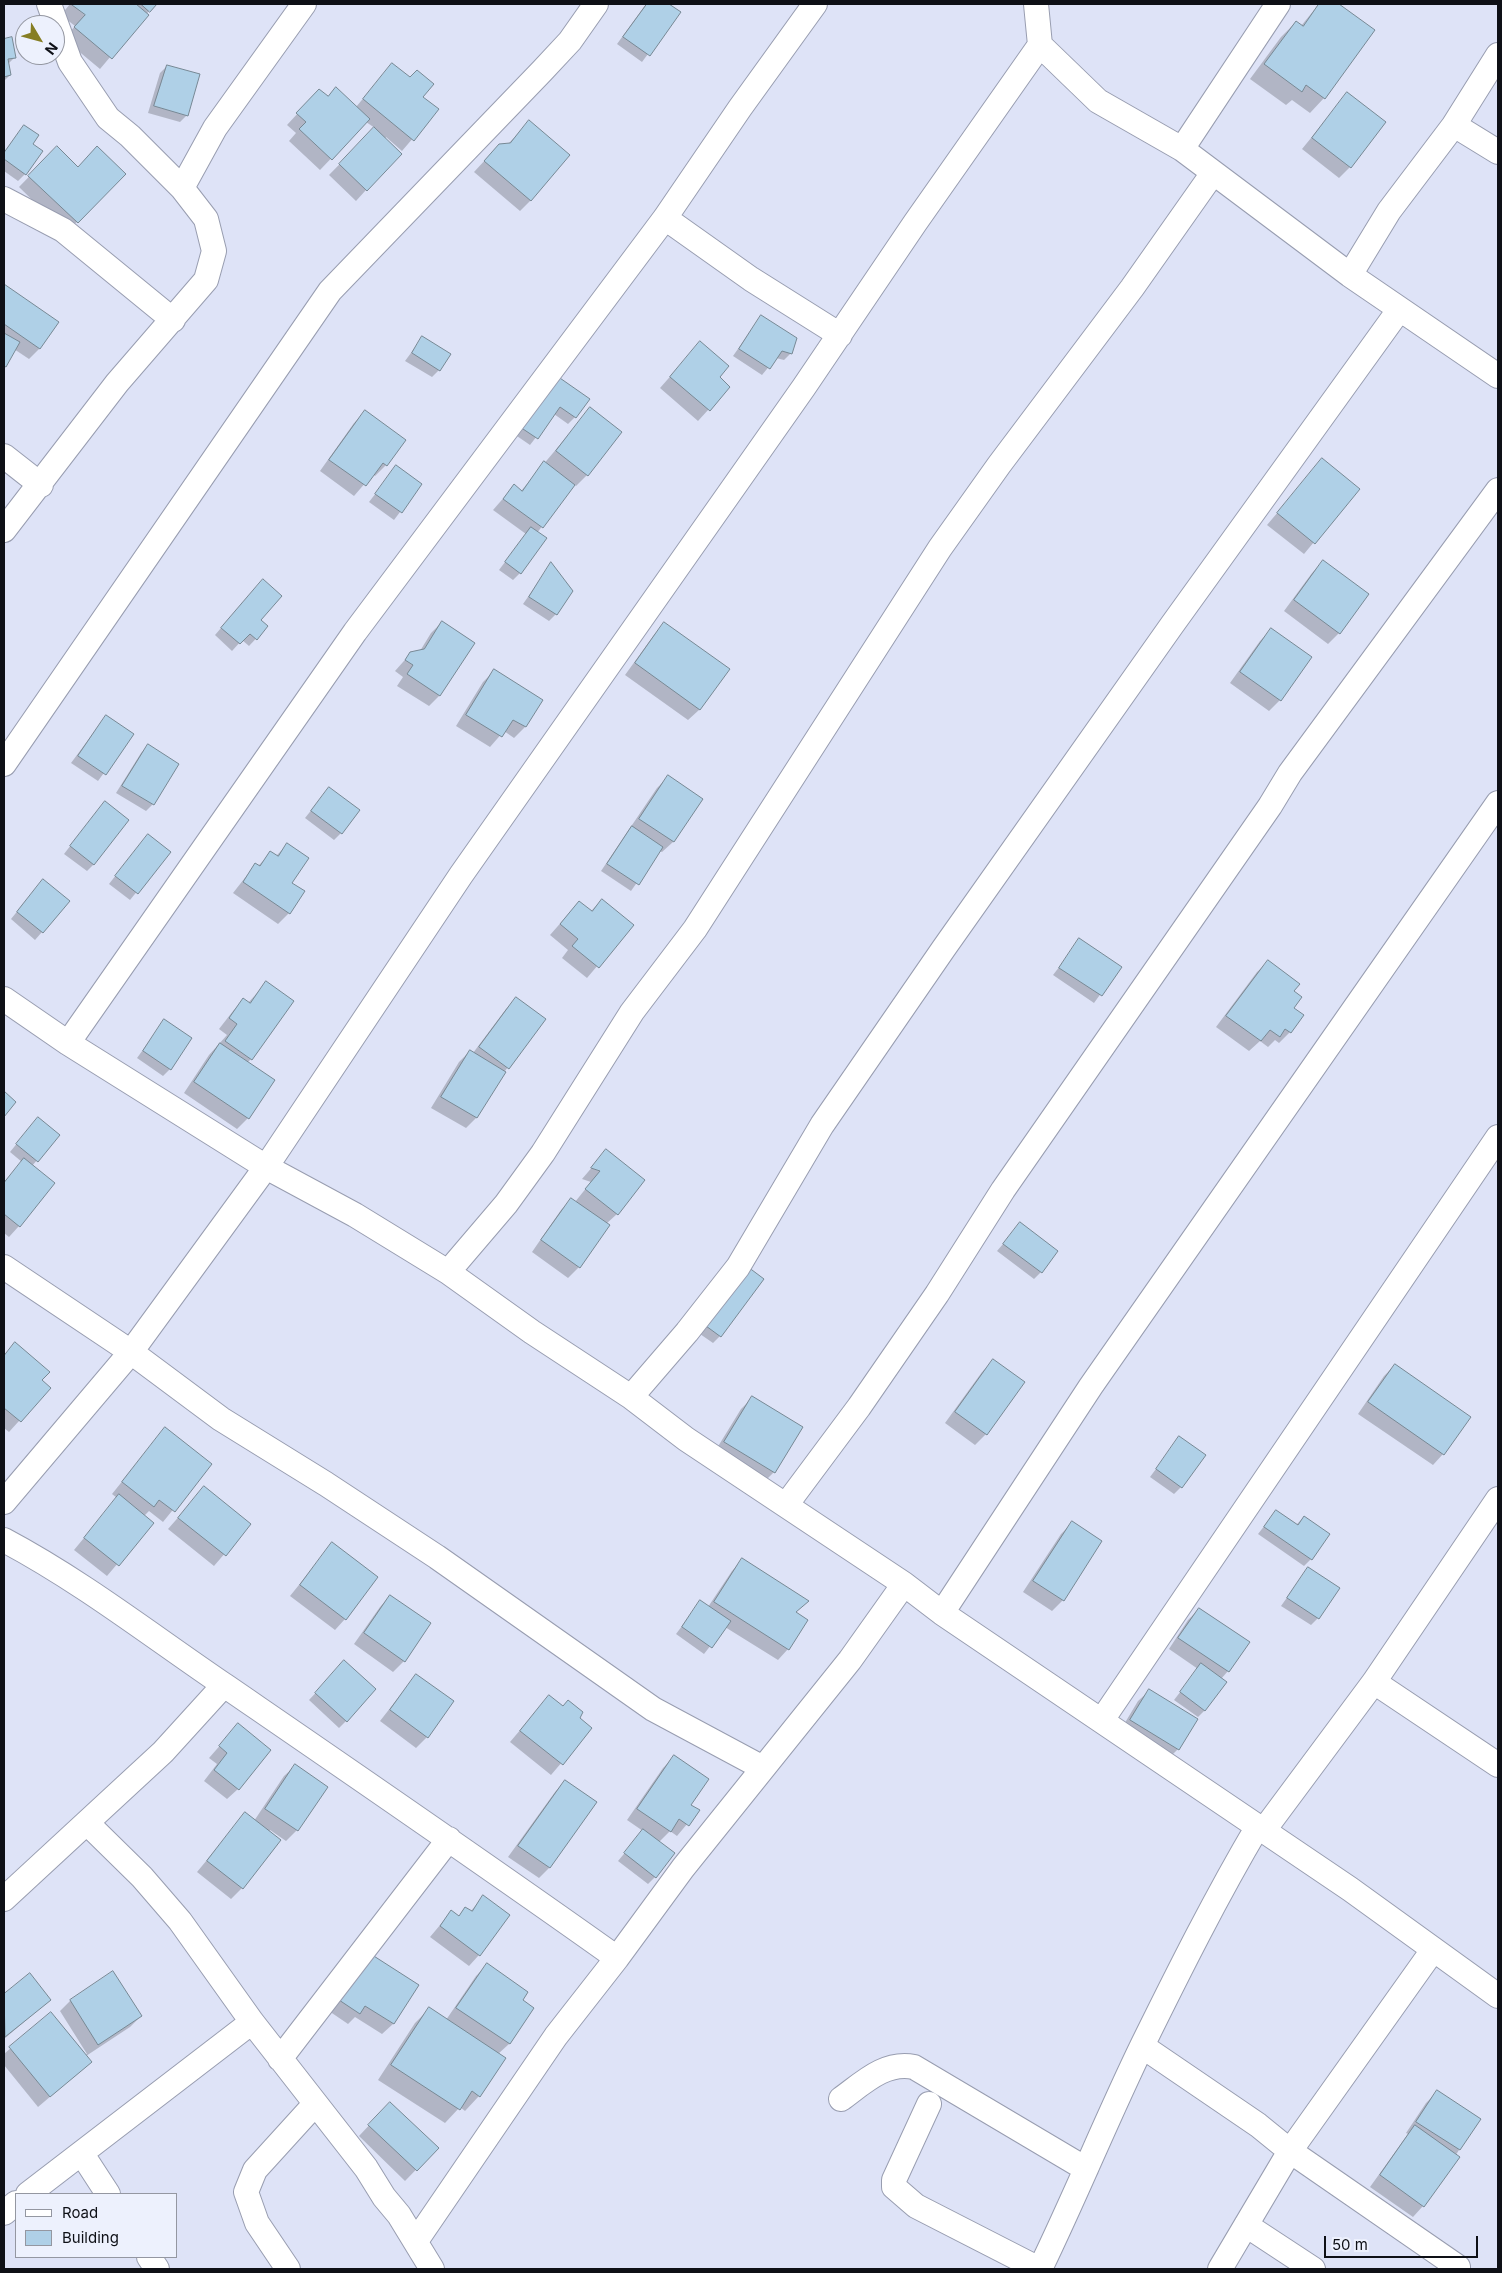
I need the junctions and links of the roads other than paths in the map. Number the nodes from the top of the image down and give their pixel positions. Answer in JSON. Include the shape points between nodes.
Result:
{"nodes":[{"id":1,"x":49,"y":4,"type":"edge"},
{"id":2,"x":304,"y":4,"type":"edge"},
{"id":3,"x":596,"y":4,"type":"edge"},
{"id":4,"x":815,"y":4,"type":"edge"},
{"id":5,"x":1036,"y":4,"type":"edge"},
{"id":6,"x":1278,"y":4,"type":"edge"},
{"id":7,"x":1040,"y":46,"type":"junction"},
{"id":8,"x":1498,"y":54,"type":"edge"},
{"id":9,"x":1454,"y":125,"type":"junction"},
{"id":10,"x":1182,"y":148,"type":"junction"},
{"id":11,"x":1498,"y":152,"type":"edge"},
{"id":12,"x":1213,"y":173,"type":"junction"},
{"id":13,"x":182,"y":188,"type":"junction"},
{"id":14,"x":4,"y":198,"type":"edge"},
{"id":15,"x":665,"y":218,"type":"junction"},
{"id":16,"x":1350,"y":275,"type":"junction"},
{"id":17,"x":1399,"y":310,"type":"junction"},
{"id":18,"x":173,"y":320,"type":"junction"},
{"id":19,"x":840,"y":335,"type":"junction"},
{"id":20,"x":1498,"y":376,"type":"edge"},
{"id":21,"x":4,"y":456,"type":"edge"},
{"id":22,"x":41,"y":485,"type":"junction"},
{"id":23,"x":1498,"y":490,"type":"edge"},
{"id":24,"x":4,"y":530,"type":"edge"},
{"id":25,"x":4,"y":764,"type":"edge"},
{"id":26,"x":1498,"y":803,"type":"edge"},
{"id":27,"x":4,"y":999,"type":"edge"},
{"id":28,"x":68,"y":1043,"type":"junction"},
{"id":29,"x":1498,"y":1137,"type":"edge"},
{"id":30,"x":266,"y":1168,"type":"junction"},
{"id":31,"x":4,"y":1267,"type":"edge"},
{"id":32,"x":448,"y":1272,"type":"junction"},
{"id":33,"x":131,"y":1352,"type":"junction"},
{"id":34,"x":631,"y":1398,"type":"junction"},
{"id":35,"x":1498,"y":1499,"type":"edge"},
{"id":36,"x":4,"y":1502,"type":"edge"},
{"id":37,"x":786,"y":1505,"type":"junction"},
{"id":38,"x":4,"y":1540,"type":"edge"},
{"id":39,"x":904,"y":1584,"type":"junction"},
{"id":40,"x":942,"y":1613,"type":"junction"},
{"id":41,"x":1374,"y":1682,"type":"junction"},
{"id":42,"x":224,"y":1686,"type":"junction"},
{"id":43,"x":1102,"y":1720,"type":"junction"},
{"id":44,"x":1498,"y":1764,"type":"edge"},
{"id":45,"x":763,"y":1768,"type":"junction"},
{"id":46,"x":87,"y":1824,"type":"junction"},
{"id":47,"x":1258,"y":1826,"type":"junction"},
{"id":48,"x":450,"y":1839,"type":"junction"},
{"id":49,"x":4,"y":1899,"type":"edge"},
{"id":50,"x":1433,"y":1950,"type":"junction"},
{"id":51,"x":617,"y":1958,"type":"junction"},
{"id":52,"x":1498,"y":1996,"type":"edge"},
{"id":53,"x":252,"y":2022,"type":"junction"},
{"id":54,"x":1142,"y":2046,"type":"junction"},
{"id":55,"x":280,"y":2059,"type":"junction"},
{"id":56,"x":841,"y":2099,"type":"dead end"},
{"id":57,"x":315,"y":2104,"type":"junction"},
{"id":58,"x":929,"y":2104,"type":"dead end"},
{"id":59,"x":1290,"y":2151,"type":"junction"},
{"id":60,"x":82,"y":2154,"type":"junction"},
{"id":61,"x":1086,"y":2169,"type":"junction"},
{"id":62,"x":29,"y":2193,"type":"edge"},
{"id":63,"x":107,"y":2193,"type":"edge"},
{"id":64,"x":15,"y":2204,"type":"edge"},
{"id":65,"x":4,"y":2213,"type":"edge"},
{"id":66,"x":1246,"y":2225,"type":"junction"},
{"id":67,"x":416,"y":2241,"type":"junction"},
{"id":68,"x":150,"y":2258,"type":"edge"},
{"id":69,"x":1458,"y":2267,"type":"dead end"},
{"id":70,"x":157,"y":2269,"type":"edge"},
{"id":71,"x":288,"y":2269,"type":"edge"},
{"id":72,"x":432,"y":2269,"type":"edge"},
{"id":73,"x":1039,"y":2269,"type":"edge"},
{"id":74,"x":1220,"y":2269,"type":"edge"},
{"id":75,"x":1313,"y":2269,"type":"edge"}],
"edges":[{"from":1,"to":13,"type":"street","via":[[70,62],[108,118]]},
{"from":2,"to":13,"type":"street","via":[[215,128]]},
{"from":3,"to":25,"type":"street","via":[[542,72],[330,291]]},
{"from":4,"to":15,"type":"street"},
{"from":5,"to":7,"type":"street"},
{"from":6,"to":10,"type":"street"},
{"from":7,"to":10,"type":"street","via":[[1098,101]]},
{"from":7,"to":19,"type":"street"},
{"from":8,"to":9,"type":"street"},
{"from":9,"to":11,"type":"street"},
{"from":9,"to":16,"type":"street","via":[[1389,211]]},
{"from":10,"to":12,"type":"street"},
{"from":12,"to":16,"type":"street"},
{"from":12,"to":32,"type":"street","via":[[940,548],[695,929],[632,1012],[543,1153],[494,1219]]},
{"from":13,"to":18,"type":"street","via":[[206,219],[214,251],[206,280]]},
{"from":14,"to":18,"type":"street","via":[[64,230]]},
{"from":15,"to":19,"type":"street","via":[[751,279]]},
{"from":15,"to":28,"type":"street","via":[[355,632]]},
{"from":16,"to":17,"type":"street"},
{"from":17,"to":20,"type":"street"},
{"from":17,"to":34,"type":"street","via":[[939,956],[822,1126],[738,1267]]},
{"from":18,"to":22,"type":"street","via":[[117,383]]},
{"from":19,"to":30,"type":"street","via":[[461,875]]},
{"from":21,"to":22,"type":"street"},
{"from":22,"to":24,"type":"street"},
{"from":23,"to":37,"type":"street","via":[[1290,773],[1009,1182],[937,1294]]},
{"from":26,"to":40,"type":"street","via":[[1091,1386]]},
{"from":27,"to":28,"type":"street"},
{"from":28,"to":30,"type":"street"},
{"from":29,"to":43,"type":"street"},
{"from":30,"to":32,"type":"street","via":[[355,1215]]},
{"from":30,"to":33,"type":"street"},
{"from":31,"to":33,"type":"street"},
{"from":32,"to":34,"type":"street"},
{"from":33,"to":36,"type":"street"},
{"from":33,"to":45,"type":"street","via":[[221,1419],[437,1557],[653,1709]]},
{"from":34,"to":37,"type":"street"},
{"from":35,"to":41,"type":"street"},
{"from":37,"to":39,"type":"street"},
{"from":38,"to":42,"type":"street","via":[[138,1624]]},
{"from":39,"to":40,"type":"street"},
{"from":39,"to":45,"type":"street","via":[[850,1660]]},
{"from":40,"to":43,"type":"street"},
{"from":41,"to":44,"type":"street"},
{"from":41,"to":47,"type":"street","via":[[1264,1830]]},
{"from":42,"to":46,"type":"street","via":[[163,1752]]},
{"from":42,"to":48,"type":"street"},
{"from":43,"to":47,"type":"street"},
{"from":45,"to":51,"type":"street","via":[[683,1868]]},
{"from":46,"to":49,"type":"street"},
{"from":46,"to":53,"type":"street","via":[[142,1877],[180,1921]]},
{"from":47,"to":50,"type":"street"},
{"from":47,"to":54,"type":"street","via":[[1228,1877]]},
{"from":48,"to":51,"type":"street"},
{"from":48,"to":55,"type":"street"},
{"from":50,"to":52,"type":"street"},
{"from":50,"to":59,"type":"street"},
{"from":51,"to":67,"type":"street","via":[[556,2036]]},
{"from":53,"to":55,"type":"street"},
{"from":53,"to":60,"type":"street"},
{"from":54,"to":59,"type":"street","via":[[1258,2125]]},
{"from":54,"to":61,"type":"street"},
{"from":55,"to":57,"type":"street"},
{"from":56,"to":61,"type":"street","via":[[882,2071],[894,2066],[914,2067]]},
{"from":57,"to":67,"type":"street","via":[[366,2168]]},
{"from":57,"to":71,"type":"street","via":[[255,2170],[246,2192],[258,2223]]},
{"from":58,"to":73,"type":"street","via":[[894,2180],[894,2187],[916,2206]]},
{"from":59,"to":66,"type":"street"},
{"from":59,"to":69,"type":"street"},
{"from":60,"to":62,"type":"street"},
{"from":60,"to":63,"type":"street"},
{"from":61,"to":73,"type":"street"},
{"from":64,"to":65,"type":"street"},
{"from":66,"to":74,"type":"street"},
{"from":66,"to":75,"type":"street"},
{"from":67,"to":72,"type":"street"},
{"from":68,"to":70,"type":"street"}]}
